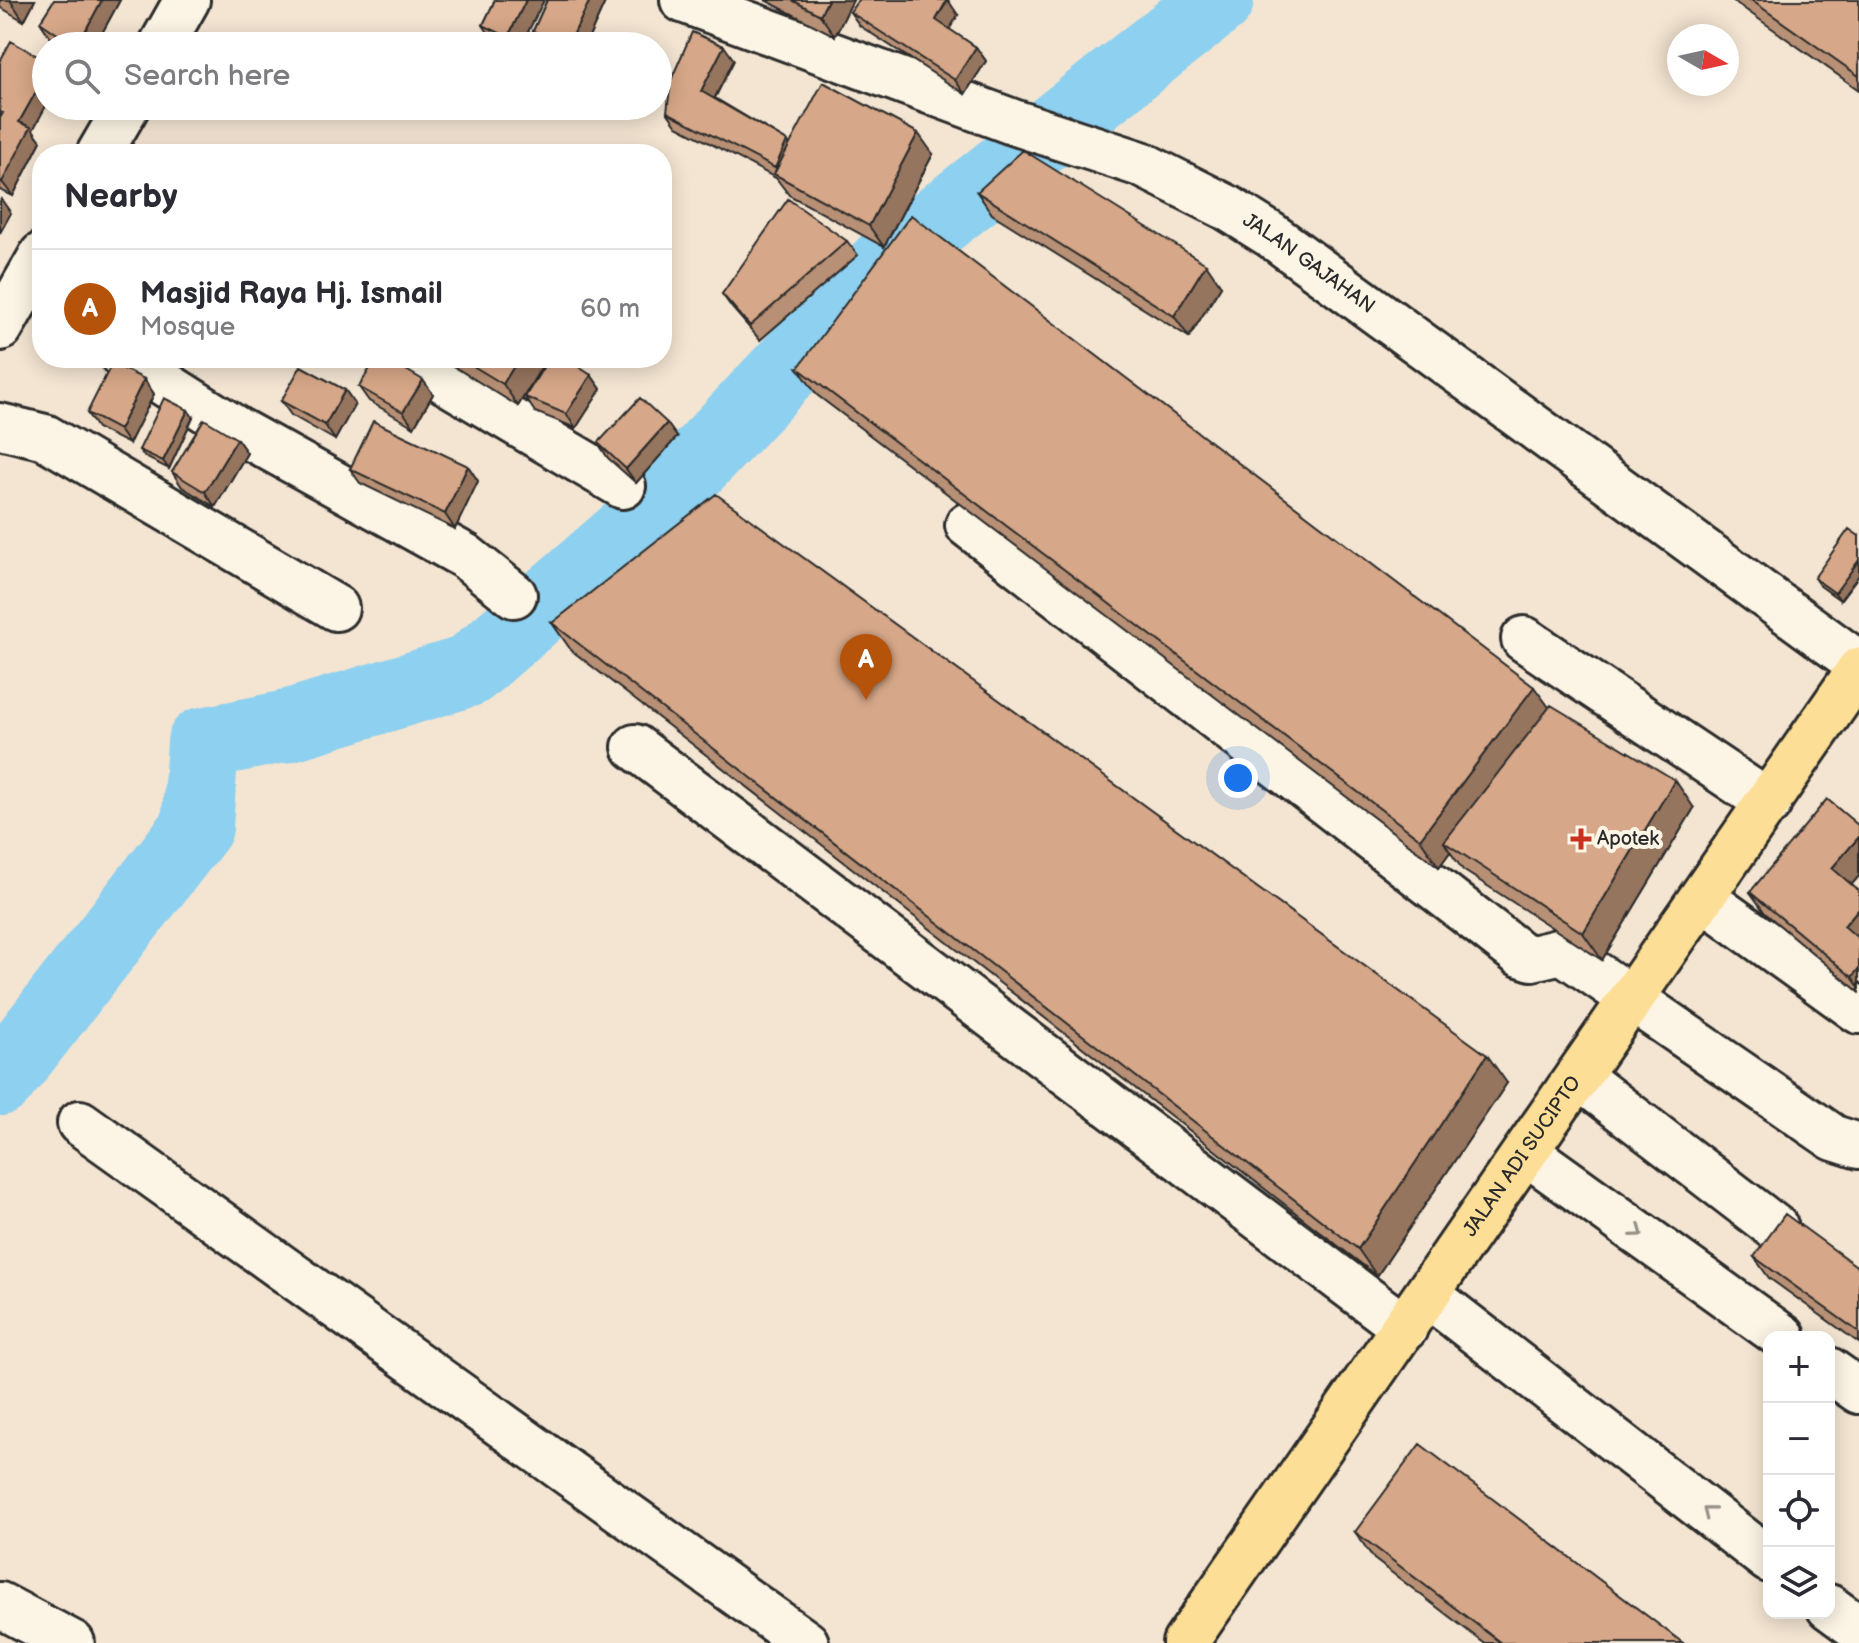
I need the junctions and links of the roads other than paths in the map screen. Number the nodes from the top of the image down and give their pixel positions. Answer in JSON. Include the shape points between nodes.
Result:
{"nodes":[{"id":1,"x":187,"y":0,"type":"edge"},
{"id":2,"x":706,"y":4,"type":"edge"},
{"id":3,"x":169,"y":32,"type":"edge"},
{"id":4,"x":119,"y":120,"type":"edge"},
{"id":5,"x":105,"y":144,"type":"edge"},
{"id":6,"x":32,"y":281,"type":"edge"},
{"id":7,"x":21,"y":309,"type":"edge"},
{"id":8,"x":140,"y":368,"type":"edge"},
{"id":9,"x":423,"y":368,"type":"edge"},
{"id":10,"x":0,"y":426,"type":"edge"},
{"id":11,"x":623,"y":486,"type":"edge"},
{"id":12,"x":968,"y":525,"type":"edge"},
{"id":13,"x":514,"y":595,"type":"dead end"},
{"id":14,"x":336,"y":608,"type":"dead end"},
{"id":15,"x":1524,"y":639,"type":"dead end"},
{"id":16,"x":1859,"y":664,"type":"edge"},
{"id":17,"x":1859,"y":670,"type":"edge"},
{"id":18,"x":635,"y":747,"type":"dead end"},
{"id":19,"x":1769,"y":803,"type":"junction"},
{"id":20,"x":1704,"y":899,"type":"junction"},
{"id":21,"x":1633,"y":1000,"type":"junction"},
{"id":22,"x":1859,"y":1011,"type":"edge"},
{"id":23,"x":1579,"y":1077,"type":"junction"},
{"id":24,"x":80,"y":1123,"type":"dead end"},
{"id":25,"x":1859,"y":1146,"type":"edge"},
{"id":26,"x":1527,"y":1153,"type":"junction"},
{"id":27,"x":1776,"y":1228,"type":"edge"},
{"id":28,"x":1417,"y":1311,"type":"junction"},
{"id":29,"x":1775,"y":1331,"type":"edge"},
{"id":30,"x":1835,"y":1374,"type":"edge"},
{"id":31,"x":1859,"y":1391,"type":"edge"},
{"id":32,"x":1763,"y":1556,"type":"edge"},
{"id":33,"x":0,"y":1605,"type":"edge"},
{"id":34,"x":1835,"y":1611,"type":"edge"},
{"id":35,"x":1859,"y":1629,"type":"edge"},
{"id":36,"x":72,"y":1643,"type":"edge"},
{"id":37,"x":806,"y":1643,"type":"edge"},
{"id":38,"x":1185,"y":1643,"type":"edge"}],
"edges":[{"from":1,"to":3,"type":"street"},
{"from":2,"to":16,"type":"street","name":"JALAN GAJAHAN","via":[[1176,180],[1271,235]]},
{"from":4,"to":5,"type":"street"},
{"from":6,"to":7,"type":"street"},
{"from":8,"to":13,"type":"street","via":[[239,431],[465,556]]},
{"from":9,"to":11,"type":"street"},
{"from":10,"to":14,"type":"street","via":[[45,437]]},
{"from":12,"to":21,"type":"street","via":[[1520,954],[1532,958],[1562,951]]},
{"from":15,"to":19,"type":"street"},
{"from":17,"to":19,"type":"highway","name":"JALAN ADI SUCIPTO"},
{"from":18,"to":28,"type":"street"},
{"from":19,"to":20,"type":"highway","name":"JALAN ADI SUCIPTO"},
{"from":20,"to":21,"type":"highway","name":"JALAN ADI SUCIPTO"},
{"from":20,"to":22,"type":"street"},
{"from":21,"to":23,"type":"highway","name":"JALAN ADI SUCIPTO"},
{"from":21,"to":25,"type":"street","via":[[1834,1138]]},
{"from":23,"to":26,"type":"highway","name":"JALAN ADI SUCIPTO"},
{"from":23,"to":27,"type":"street"},
{"from":24,"to":37,"type":"street"},
{"from":26,"to":28,"type":"highway","name":"JALAN ADI SUCIPTO"},
{"from":26,"to":29,"type":"street","one_way":true},
{"from":32,"to":28,"type":"street","one_way":true},
{"from":28,"to":38,"type":"highway","name":"JALAN ADI SUCIPTO"},
{"from":30,"to":31,"type":"street"},
{"from":33,"to":36,"type":"street"},
{"from":34,"to":35,"type":"street"}]}
